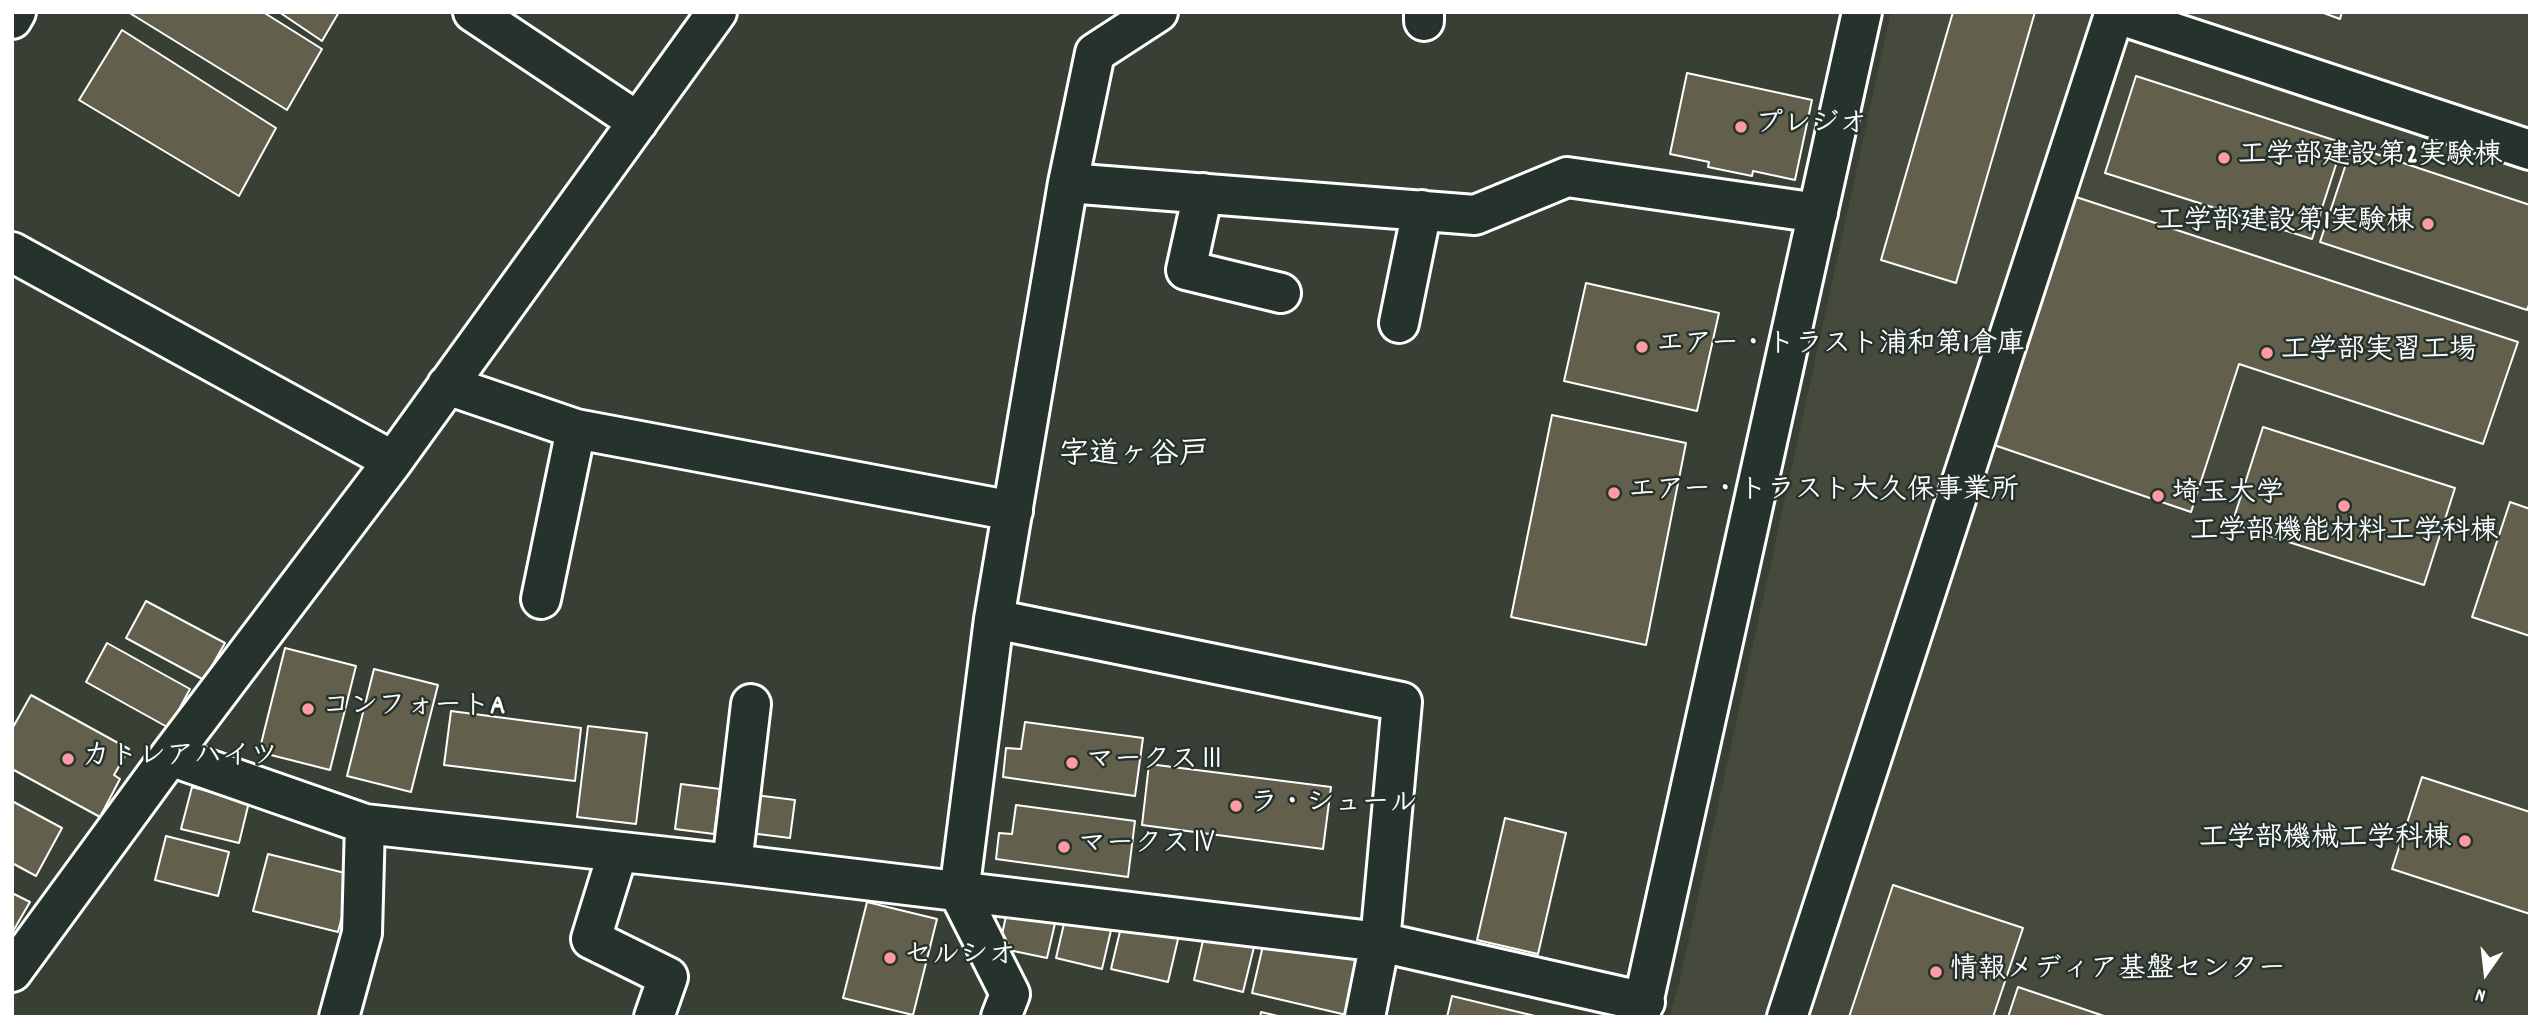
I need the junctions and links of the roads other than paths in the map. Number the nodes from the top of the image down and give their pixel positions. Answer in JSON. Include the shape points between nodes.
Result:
{"nodes":[{"id":1,"x":16,"y":12,"type":"edge"},
{"id":2,"x":473,"y":12,"type":"edge"},
{"id":3,"x":717,"y":12,"type":"edge"},
{"id":4,"x":1102,"y":12,"type":"edge"},
{"id":5,"x":1158,"y":12,"type":"edge"},
{"id":6,"x":1862,"y":12,"type":"edge"},
{"id":7,"x":2114,"y":13,"type":"edge"},
{"id":8,"x":12,"y":19,"type":"edge"},
{"id":9,"x":1095,"y":53,"type":"junction"},
{"id":10,"x":638,"y":122,"type":"junction"},
{"id":11,"x":2530,"y":150,"type":"edge"},
{"id":12,"x":1068,"y":183,"type":"junction"},
{"id":13,"x":1203,"y":193,"type":"junction"},
{"id":14,"x":1422,"y":210,"type":"junction"},
{"id":15,"x":1818,"y":213,"type":"junction"},
{"id":16,"x":12,"y":252,"type":"edge"},
{"id":17,"x":1281,"y":293,"type":"dead end"},
{"id":18,"x":1399,"y":323,"type":"dead end"},
{"id":19,"x":447,"y":385,"type":"junction"},
{"id":20,"x":576,"y":429,"type":"junction"},
{"id":21,"x":393,"y":461,"type":"junction"},
{"id":22,"x":1013,"y":511,"type":"junction"},
{"id":23,"x":541,"y":599,"type":"dead end"},
{"id":24,"x":994,"y":619,"type":"junction"},
{"id":25,"x":751,"y":704,"type":"dead end"},
{"id":26,"x":170,"y":756,"type":"junction"},
{"id":27,"x":365,"y":824,"type":"junction"},
{"id":28,"x":618,"y":852,"type":"junction"},
{"id":29,"x":732,"y":863,"type":"junction"},
{"id":30,"x":959,"y":893,"type":"junction"},
{"id":31,"x":1380,"y":942,"type":"junction"},
{"id":32,"x":12,"y":971,"type":"edge"},
{"id":33,"x":1643,"y":1009,"type":"edge"},
{"id":34,"x":339,"y":1017,"type":"edge"},
{"id":35,"x":654,"y":1017,"type":"edge"},
{"id":36,"x":1001,"y":1017,"type":"edge"},
{"id":37,"x":1365,"y":1017,"type":"edge"},
{"id":38,"x":1787,"y":1017,"type":"edge"}],
"edges":[{"from":1,"to":8,"type":"street"},
{"from":2,"to":10,"type":"street"},
{"from":3,"to":10,"type":"street"},
{"from":4,"to":9,"type":"street"},
{"from":5,"to":9,"type":"street"},
{"from":6,"to":15,"type":"street"},
{"from":7,"to":11,"type":"street"},
{"from":7,"to":38,"type":"street"},
{"from":9,"to":12,"type":"street"},
{"from":10,"to":19,"type":"street"},
{"from":12,"to":13,"type":"street"},
{"from":12,"to":22,"type":"street"},
{"from":13,"to":14,"type":"street"},
{"from":13,"to":17,"type":"street","via":[[1186,270]]},
{"from":14,"to":15,"type":"street","via":[[1475,215],[1567,177]]},
{"from":14,"to":18,"type":"street"},
{"from":15,"to":33,"type":"street"},
{"from":16,"to":21,"type":"street"},
{"from":19,"to":20,"type":"street"},
{"from":19,"to":21,"type":"street"},
{"from":20,"to":22,"type":"street"},
{"from":20,"to":23,"type":"street"},
{"from":21,"to":26,"type":"street"},
{"from":22,"to":24,"type":"street"},
{"from":24,"to":30,"type":"street"},
{"from":24,"to":31,"type":"street","via":[[1402,702]]},
{"from":25,"to":29,"type":"street"},
{"from":26,"to":27,"type":"street"},
{"from":26,"to":32,"type":"street"},
{"from":27,"to":28,"type":"street"},
{"from":27,"to":34,"type":"street","via":[[362,933]]},
{"from":28,"to":29,"type":"street"},
{"from":28,"to":35,"type":"street","via":[[591,939],[668,977]]},
{"from":29,"to":30,"type":"street"},
{"from":30,"to":31,"type":"street"},
{"from":30,"to":36,"type":"street","via":[[1010,994]]},
{"from":31,"to":33,"type":"street"},
{"from":31,"to":37,"type":"street"}]}
